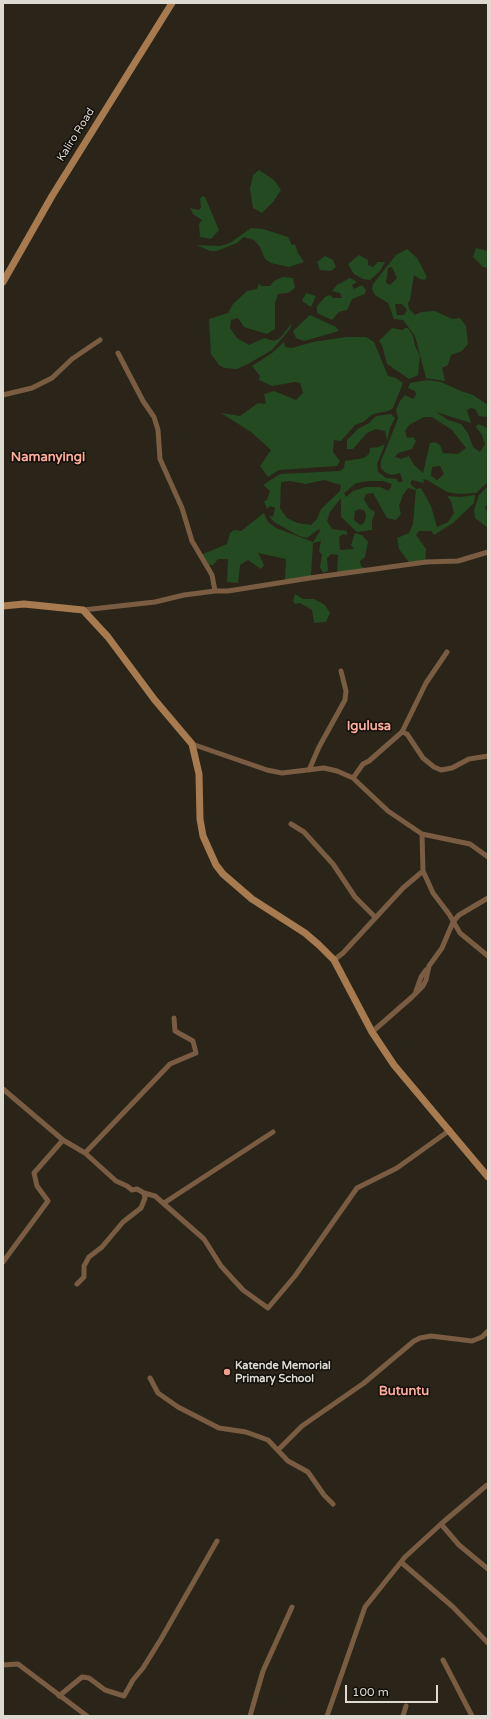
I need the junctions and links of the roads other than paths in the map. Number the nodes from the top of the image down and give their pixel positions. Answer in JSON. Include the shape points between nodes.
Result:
{"nodes":[{"id":1,"x":172,"y":3,"type":"edge"},
{"id":2,"x":3,"y":282,"type":"edge"},
{"id":3,"x":100,"y":340,"type":"dead end"},
{"id":4,"x":118,"y":352,"type":"dead end"},
{"id":5,"x":3,"y":395,"type":"edge"},
{"id":6,"x":488,"y":552,"type":"edge"},
{"id":7,"x":215,"y":591,"type":"junction"},
{"id":8,"x":3,"y":606,"type":"edge"},
{"id":9,"x":83,"y":610,"type":"junction"},
{"id":10,"x":447,"y":652,"type":"dead end"},
{"id":11,"x":341,"y":671,"type":"dead end"},
{"id":12,"x":402,"y":732,"type":"junction"},
{"id":13,"x":192,"y":744,"type":"junction"},
{"id":14,"x":488,"y":756,"type":"edge"},
{"id":15,"x":309,"y":770,"type":"junction"},
{"id":16,"x":353,"y":778,"type":"junction"},
{"id":17,"x":291,"y":824,"type":"dead end"},
{"id":18,"x":422,"y":834,"type":"junction"},
{"id":19,"x":488,"y":857,"type":"edge"},
{"id":20,"x":423,"y":871,"type":"junction"},
{"id":21,"x":488,"y":898,"type":"edge"},
{"id":22,"x":375,"y":917,"type":"junction"},
{"id":23,"x":453,"y":922,"type":"junction"},
{"id":24,"x":488,"y":956,"type":"edge"},
{"id":25,"x":334,"y":960,"type":"junction"},
{"id":26,"x":174,"y":1018,"type":"dead end"},
{"id":27,"x":372,"y":1032,"type":"junction"},
{"id":28,"x":3,"y":1089,"type":"edge"},
{"id":29,"x":450,"y":1130,"type":"junction"},
{"id":30,"x":273,"y":1132,"type":"dead end"},
{"id":31,"x":63,"y":1140,"type":"junction"},
{"id":32,"x":84,"y":1152,"type":"junction"},
{"id":33,"x":488,"y":1177,"type":"edge"},
{"id":34,"x":144,"y":1193,"type":"junction"},
{"id":35,"x":164,"y":1203,"type":"junction"},
{"id":36,"x":3,"y":1262,"type":"edge"},
{"id":37,"x":77,"y":1284,"type":"dead end"},
{"id":38,"x":488,"y":1331,"type":"edge"},
{"id":39,"x":150,"y":1378,"type":"dead end"},
{"id":40,"x":278,"y":1450,"type":"junction"},
{"id":41,"x":488,"y":1486,"type":"edge"},
{"id":42,"x":333,"y":1504,"type":"dead end"},
{"id":43,"x":441,"y":1524,"type":"junction"},
{"id":44,"x":217,"y":1541,"type":"dead end"},
{"id":45,"x":402,"y":1562,"type":"junction"},
{"id":46,"x":488,"y":1569,"type":"edge"},
{"id":47,"x":292,"y":1607,"type":"dead end"},
{"id":48,"x":488,"y":1643,"type":"edge"},
{"id":49,"x":443,"y":1660,"type":"dead end"},
{"id":50,"x":3,"y":1665,"type":"edge"},
{"id":51,"x":59,"y":1696,"type":"junction"},
{"id":52,"x":406,"y":1706,"type":"dead end"},
{"id":53,"x":87,"y":1716,"type":"edge"},
{"id":54,"x":250,"y":1716,"type":"edge"},
{"id":55,"x":327,"y":1716,"type":"edge"},
{"id":56,"x":403,"y":1716,"type":"edge"},
{"id":57,"x":472,"y":1716,"type":"edge"}],
"edges":[{"from":1,"to":2,"type":"street","name":"Kaliro Road","via":[[52,196]]},
{"from":3,"to":5,"type":"street","via":[[72,359],[52,378],[32,388]]},
{"from":4,"to":7,"type":"street","via":[[154,417],[158,430],[160,459],[182,508],[192,541],[212,576]]},
{"from":6,"to":7,"type":"street","via":[[458,561],[426,562]]},
{"from":7,"to":9,"type":"street","via":[[155,602]]},
{"from":8,"to":9,"type":"street","via":[[24,604]]},
{"from":9,"to":13,"type":"street","via":[[121,652],[141,682]]},
{"from":10,"to":12,"type":"street","via":[[426,683]]},
{"from":11,"to":15,"type":"street","via":[[346,691],[345,700]]},
{"from":12,"to":14,"type":"street","via":[[408,734],[423,758],[441,770],[452,768],[469,759]]},
{"from":12,"to":16,"type":"street","via":[[363,764]]},
{"from":13,"to":15,"type":"street","via":[[267,770],[282,773]]},
{"from":13,"to":25,"type":"street","via":[[199,774],[203,836],[216,865],[252,899],[305,933]]},
{"from":15,"to":16,"type":"street","via":[[324,768]]},
{"from":16,"to":18,"type":"street","via":[[388,811]]},
{"from":17,"to":22,"type":"street","via":[[304,832],[332,864],[355,897]]},
{"from":18,"to":19,"type":"street","via":[[470,844]]},
{"from":18,"to":20,"type":"street"},
{"from":20,"to":22,"type":"street"},
{"from":20,"to":23,"type":"street","via":[[433,893]]},
{"from":21,"to":23,"type":"street","via":[[459,915]]},
{"from":22,"to":25,"type":"street"},
{"from":23,"to":24,"type":"street","via":[[460,933]]},
{"from":23,"to":27,"type":"street","via":[[442,948],[429,966],[426,980],[415,994]]},
{"from":25,"to":27,"type":"street"},
{"from":26,"to":32,"type":"street","via":[[175,1031],[193,1041],[196,1053],[170,1064]]},
{"from":27,"to":29,"type":"street","via":[[394,1065]]},
{"from":28,"to":31,"type":"street"},
{"from":29,"to":33,"type":"street"},
{"from":29,"to":35,"type":"street","via":[[397,1168],[358,1188],[295,1276],[268,1308],[243,1290],[221,1266],[204,1239]]},
{"from":30,"to":35,"type":"street"},
{"from":31,"to":32,"type":"street"},
{"from":31,"to":36,"type":"street","via":[[34,1173],[37,1186],[48,1201]]},
{"from":32,"to":34,"type":"street","via":[[116,1181]]},
{"from":34,"to":35,"type":"street","via":[[155,1196]]},
{"from":34,"to":37,"type":"street","via":[[141,1208],[123,1222],[102,1248],[89,1257],[84,1266],[84,1277]]},
{"from":38,"to":40,"type":"street","via":[[472,1342],[430,1336],[414,1341],[364,1383],[302,1426]]},
{"from":39,"to":40,"type":"street","via":[[158,1393],[178,1407],[219,1428],[246,1432],[268,1440]]},
{"from":40,"to":42,"type":"street","via":[[288,1461],[308,1472]]},
{"from":41,"to":43,"type":"street"},
{"from":43,"to":45,"type":"street"},
{"from":43,"to":46,"type":"street","via":[[458,1544]]},
{"from":44,"to":51,"type":"street","via":[[161,1639],[124,1696],[105,1690],[89,1678],[82,1677]]},
{"from":45,"to":48,"type":"street","via":[[453,1607]]},
{"from":45,"to":55,"type":"street","via":[[365,1607]]},
{"from":47,"to":54,"type":"street","via":[[263,1671]]},
{"from":49,"to":57,"type":"street"},
{"from":50,"to":51,"type":"street","via":[[18,1664]]},
{"from":51,"to":53,"type":"street"},
{"from":52,"to":56,"type":"street"}]}
